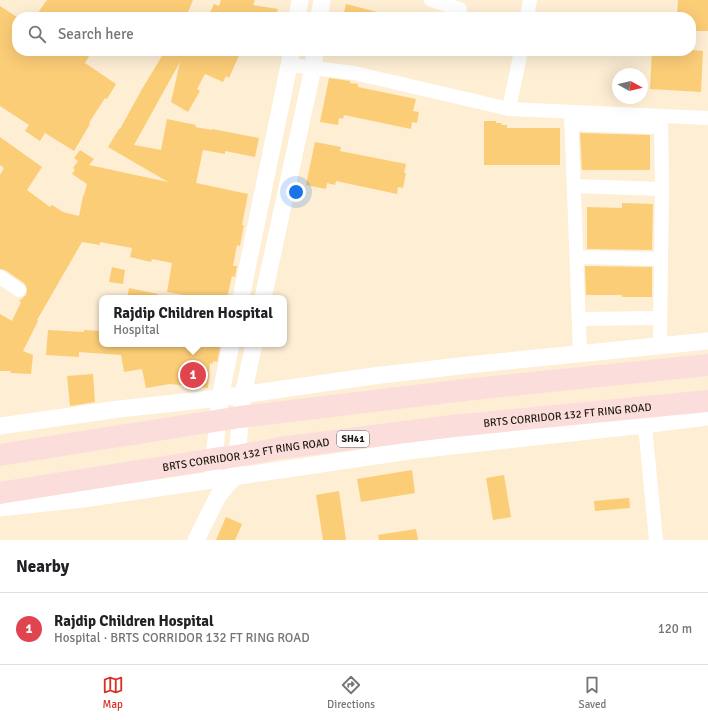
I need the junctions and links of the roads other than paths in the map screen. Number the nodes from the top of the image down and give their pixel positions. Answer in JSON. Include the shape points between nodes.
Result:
{"nodes":[{"id":1,"x":300,"y":0,"type":"edge"},
{"id":2,"x":322,"y":0,"type":"edge"},
{"id":3,"x":431,"y":0,"type":"edge"},
{"id":4,"x":530,"y":0,"type":"edge"},
{"id":5,"x":460,"y":9,"type":"dead end"},
{"id":6,"x":298,"y":12,"type":"edge"},
{"id":7,"x":320,"y":12,"type":"edge"},
{"id":8,"x":528,"y":12,"type":"edge"},
{"id":9,"x":519,"y":56,"type":"edge"},
{"id":10,"x":290,"y":58,"type":"edge"},
{"id":11,"x":314,"y":59,"type":"edge"},
{"id":12,"x":509,"y":110,"type":"junction"},
{"id":13,"x":571,"y":118,"type":"junction"},
{"id":14,"x":708,"y":118,"type":"edge"},
{"id":15,"x":661,"y":121,"type":"junction"},
{"id":16,"x":574,"y":186,"type":"junction"},
{"id":17,"x":662,"y":189,"type":"junction"},
{"id":18,"x":577,"y":257,"type":"junction"},
{"id":19,"x":661,"y":259,"type":"junction"},
{"id":20,"x":0,"y":277,"type":"edge"},
{"id":21,"x":19,"y":290,"type":"dead end"},
{"id":22,"x":242,"y":295,"type":"edge"},
{"id":23,"x":264,"y":295,"type":"edge"},
{"id":24,"x":660,"y":318,"type":"junction"},
{"id":25,"x":579,"y":319,"type":"junction"},
{"id":26,"x":660,"y":338,"type":"dead end"},
{"id":27,"x":708,"y":341,"type":"edge"},
{"id":28,"x":230,"y":347,"type":"edge"},
{"id":29,"x":253,"y":347,"type":"edge"},
{"id":30,"x":580,"y":354,"type":"junction"},
{"id":31,"x":708,"y":365,"type":"edge"},
{"id":32,"x":243,"y":395,"type":"junction"},
{"id":33,"x":220,"y":398,"type":"junction"},
{"id":34,"x":708,"y":401,"type":"edge"},
{"id":35,"x":644,"y":417,"type":"junction"},
{"id":36,"x":708,"y":417,"type":"edge"},
{"id":37,"x":240,"y":418,"type":"junction"},
{"id":38,"x":218,"y":422,"type":"junction"},
{"id":39,"x":0,"y":426,"type":"edge"},
{"id":40,"x":0,"y":455,"type":"edge"},
{"id":41,"x":236,"y":467,"type":"junction"},
{"id":42,"x":213,"y":469,"type":"junction"},
{"id":43,"x":0,"y":493,"type":"edge"},
{"id":44,"x":218,"y":496,"type":"junction"},
{"id":45,"x":0,"y":508,"type":"edge"},
{"id":46,"x":196,"y":540,"type":"edge"},
{"id":47,"x":656,"y":540,"type":"edge"}],
"edges":[{"from":1,"to":6,"type":"street"},
{"from":2,"to":7,"type":"street"},
{"from":3,"to":5,"type":"street"},
{"from":4,"to":8,"type":"street"},
{"from":9,"to":12,"type":"street"},
{"from":10,"to":11,"type":"street"},
{"from":10,"to":22,"type":"street"},
{"from":11,"to":12,"type":"street","via":[[354,73]]},
{"from":11,"to":23,"type":"street"},
{"from":12,"to":13,"type":"street"},
{"from":13,"to":15,"type":"street"},
{"from":13,"to":16,"type":"street"},
{"from":14,"to":15,"type":"street"},
{"from":15,"to":17,"type":"street"},
{"from":16,"to":17,"type":"street"},
{"from":16,"to":18,"type":"street"},
{"from":17,"to":19,"type":"street"},
{"from":18,"to":19,"type":"street"},
{"from":18,"to":25,"type":"street"},
{"from":19,"to":24,"type":"street"},
{"from":20,"to":21,"type":"street"},
{"from":24,"to":25,"type":"street"},
{"from":24,"to":26,"type":"street"},
{"from":25,"to":30,"type":"street"},
{"from":27,"to":30,"type":"street"},
{"from":28,"to":33,"type":"street"},
{"from":29,"to":32,"type":"street"},
{"from":30,"to":32,"type":"street","via":[[381,375]]},
{"from":31,"to":37,"type":"main road","via":[[473,389]]},
{"from":32,"to":33,"type":"street"},
{"from":32,"to":37,"type":"street"},
{"from":33,"to":38,"type":"street"},
{"from":33,"to":39,"type":"street"},
{"from":34,"to":35,"type":"main road","name":"BRTS CORRIDOR 132 FT RING ROAD","number":"SH41"},
{"from":35,"to":36,"type":"street"},
{"from":35,"to":41,"type":"main road","name":"BRTS CORRIDOR 132 FT RING ROAD","number":"SH41","via":[[444,427],[280,448]]},
{"from":35,"to":47,"type":"street"},
{"from":37,"to":38,"type":"main road"},
{"from":37,"to":41,"type":"street"},
{"from":38,"to":40,"type":"main road"},
{"from":38,"to":42,"type":"street"},
{"from":41,"to":42,"type":"main road","name":"BRTS CORRIDOR 132 FT RING ROAD","number":"SH41"},
{"from":41,"to":44,"type":"street"},
{"from":42,"to":43,"type":"main road","name":"BRTS CORRIDOR 132 FT RING ROAD","number":"SH41"},
{"from":42,"to":44,"type":"street"},
{"from":42,"to":45,"type":"street","via":[[83,499]]},
{"from":44,"to":46,"type":"street"}]}
